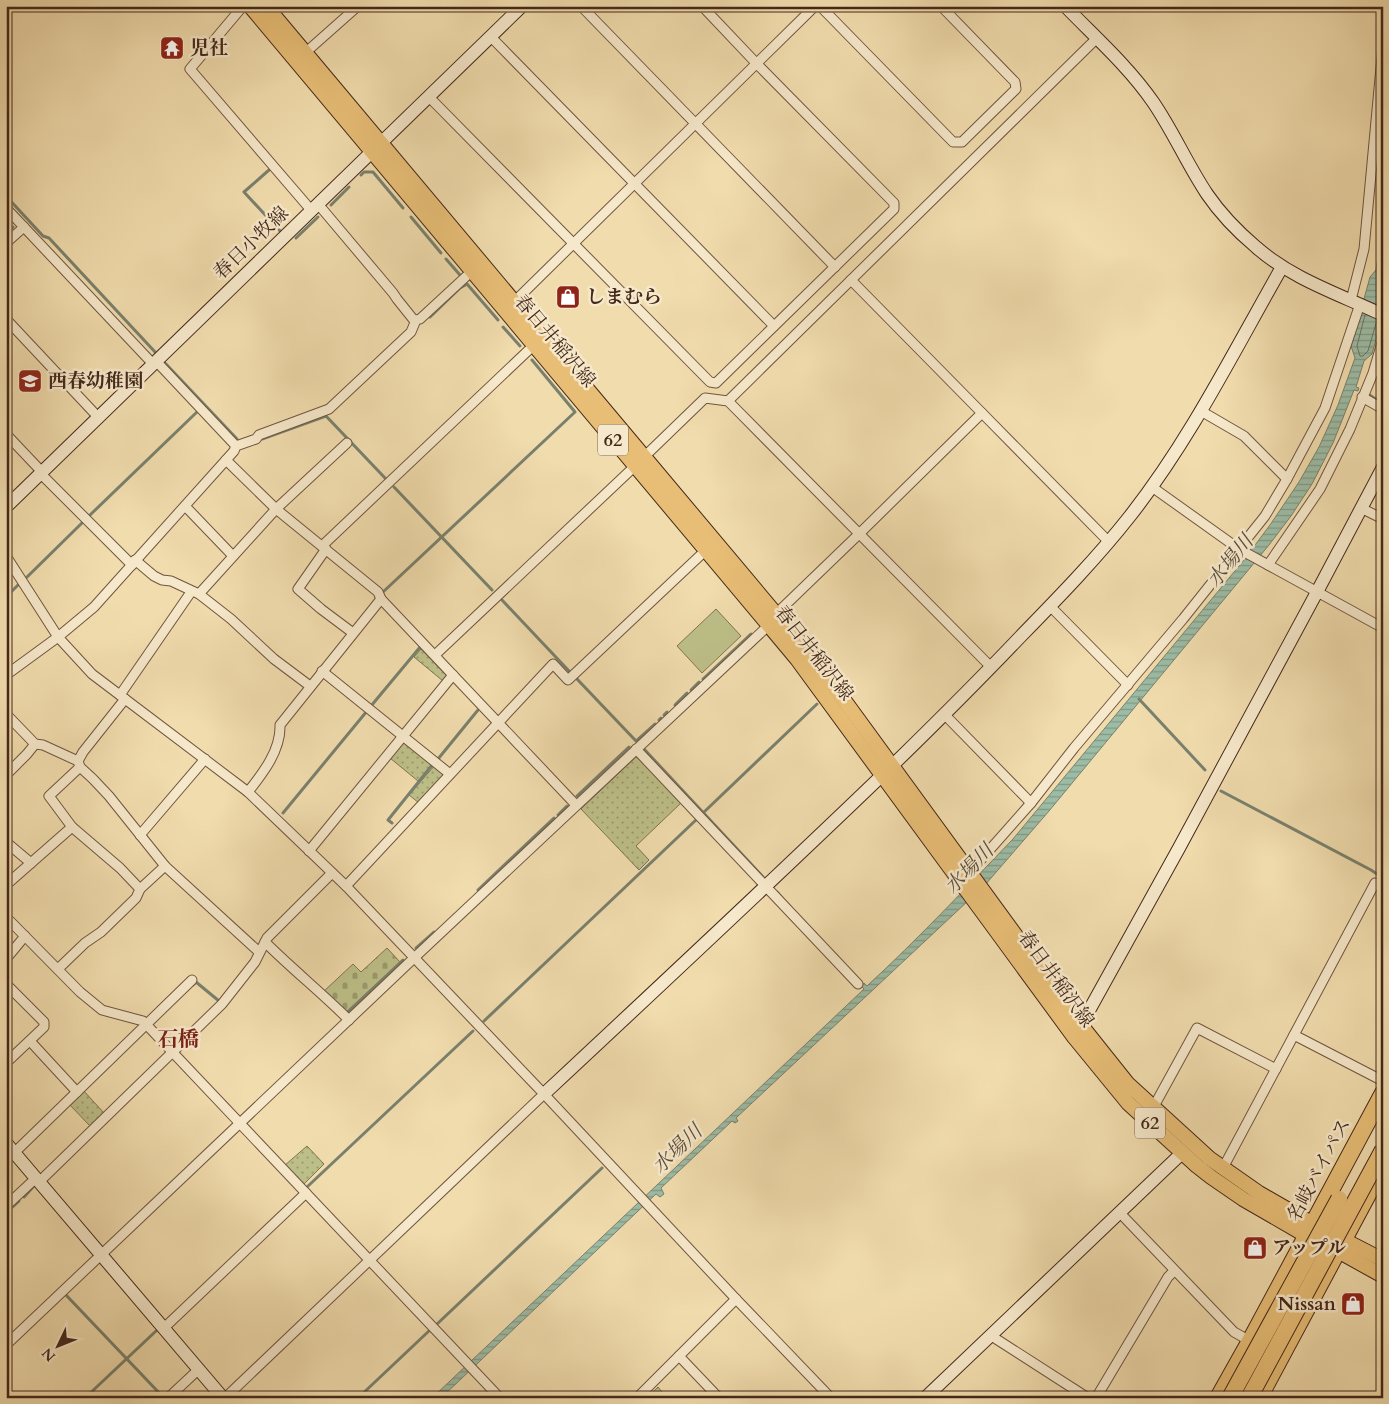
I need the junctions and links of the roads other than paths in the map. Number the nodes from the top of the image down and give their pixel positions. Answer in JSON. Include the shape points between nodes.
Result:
{"nodes":[{"id":1,"x":243,"y":6,"type":"edge"},
{"id":2,"x":250,"y":6,"type":"edge"},
{"id":3,"x":266,"y":6,"type":"edge"},
{"id":4,"x":358,"y":6,"type":"edge"},
{"id":5,"x":522,"y":6,"type":"edge"},
{"id":6,"x":581,"y":6,"type":"edge"},
{"id":7,"x":702,"y":6,"type":"edge"},
{"id":8,"x":815,"y":6,"type":"edge"},
{"id":9,"x":820,"y":6,"type":"edge"},
{"id":10,"x":941,"y":6,"type":"edge"},
{"id":11,"x":1065,"y":6,"type":"edge"},
{"id":12,"x":490,"y":37,"type":"junction"},
{"id":13,"x":1096,"y":38,"type":"junction"},
{"id":14,"x":1383,"y":46,"type":"edge"},
{"id":15,"x":305,"y":53,"type":"junction"},
{"id":16,"x":757,"y":64,"type":"junction"},
{"id":17,"x":429,"y":97,"type":"junction"},
{"id":18,"x":695,"y":124,"type":"junction"},
{"id":19,"x":376,"y":148,"type":"junction"},
{"id":20,"x":635,"y":184,"type":"junction"},
{"id":21,"x":315,"y":207,"type":"junction"},
{"id":22,"x":6,"y":208,"type":"edge"},
{"id":23,"x":24,"y":227,"type":"junction"},
{"id":24,"x":6,"y":243,"type":"edge"},
{"id":25,"x":574,"y":243,"type":"junction"},
{"id":26,"x":835,"y":267,"type":"junction"},
{"id":27,"x":1282,"y":267,"type":"junction"},
{"id":28,"x":472,"y":272,"type":"junction"},
{"id":29,"x":851,"y":280,"type":"junction"},
{"id":30,"x":514,"y":302,"type":"junction"},
{"id":31,"x":1356,"y":302,"type":"junction"},
{"id":32,"x":1383,"y":315,"type":"edge"},
{"id":33,"x":6,"y":319,"type":"edge"},
{"id":34,"x":416,"y":320,"type":"junction"},
{"id":35,"x":774,"y":326,"type":"junction"},
{"id":36,"x":1383,"y":339,"type":"edge"},
{"id":37,"x":534,"y":345,"type":"junction"},
{"id":38,"x":155,"y":362,"type":"junction"},
{"id":39,"x":1362,"y":397,"type":"junction"},
{"id":40,"x":728,"y":401,"type":"junction"},
{"id":41,"x":1383,"y":409,"type":"edge"},
{"id":42,"x":1200,"y":410,"type":"junction"},
{"id":43,"x":982,"y":413,"type":"junction"},
{"id":44,"x":98,"y":417,"type":"junction"},
{"id":45,"x":6,"y":434,"type":"edge"},
{"id":46,"x":347,"y":443,"type":"dead end"},
{"id":47,"x":236,"y":446,"type":"junction"},
{"id":48,"x":226,"y":460,"type":"junction"},
{"id":49,"x":640,"y":461,"type":"junction"},
{"id":50,"x":1383,"y":467,"type":"edge"},
{"id":51,"x":41,"y":473,"type":"junction"},
{"id":52,"x":1288,"y":479,"type":"junction"},
{"id":53,"x":1152,"y":487,"type":"junction"},
{"id":54,"x":184,"y":506,"type":"junction"},
{"id":55,"x":6,"y":507,"type":"edge"},
{"id":56,"x":1361,"y":508,"type":"junction"},
{"id":57,"x":276,"y":509,"type":"junction"},
{"id":58,"x":1383,"y":519,"type":"edge"},
{"id":59,"x":859,"y":534,"type":"junction"},
{"id":60,"x":1109,"y":542,"type":"junction"},
{"id":61,"x":324,"y":547,"type":"junction"},
{"id":62,"x":706,"y":550,"type":"junction"},
{"id":63,"x":1242,"y":551,"type":"junction"},
{"id":64,"x":6,"y":556,"type":"edge"},
{"id":65,"x":233,"y":556,"type":"junction"},
{"id":66,"x":134,"y":562,"type":"junction"},
{"id":67,"x":1265,"y":564,"type":"junction"},
{"id":68,"x":1317,"y":592,"type":"junction"},
{"id":69,"x":195,"y":593,"type":"junction"},
{"id":70,"x":381,"y":599,"type":"junction"},
{"id":71,"x":1050,"y":606,"type":"junction"},
{"id":72,"x":772,"y":619,"type":"junction"},
{"id":73,"x":1383,"y":628,"type":"edge"},
{"id":74,"x":353,"y":633,"type":"junction"},
{"id":75,"x":58,"y":637,"type":"junction"},
{"id":76,"x":435,"y":656,"type":"junction"},
{"id":77,"x":991,"y":667,"type":"junction"},
{"id":78,"x":322,"y":671,"type":"junction"},
{"id":79,"x":6,"y":675,"type":"edge"},
{"id":80,"x":453,"y":675,"type":"junction"},
{"id":81,"x":1128,"y":684,"type":"junction"},
{"id":82,"x":310,"y":686,"type":"junction"},
{"id":83,"x":123,"y":697,"type":"junction"},
{"id":84,"x":6,"y":714,"type":"edge"},
{"id":85,"x":945,"y":715,"type":"junction"},
{"id":86,"x":498,"y":722,"type":"junction"},
{"id":87,"x":403,"y":735,"type":"junction"},
{"id":88,"x":35,"y":744,"type":"junction"},
{"id":89,"x":636,"y":749,"type":"junction"},
{"id":90,"x":205,"y":759,"type":"junction"},
{"id":91,"x":79,"y":764,"type":"junction"},
{"id":92,"x":888,"y":770,"type":"junction"},
{"id":93,"x":450,"y":774,"type":"junction"},
{"id":94,"x":6,"y":775,"type":"edge"},
{"id":95,"x":248,"y":792,"type":"junction"},
{"id":96,"x":1031,"y":803,"type":"junction"},
{"id":97,"x":576,"y":805,"type":"junction"},
{"id":98,"x":72,"y":827,"type":"junction"},
{"id":99,"x":140,"y":834,"type":"junction"},
{"id":100,"x":6,"y":842,"type":"edge"},
{"id":101,"x":309,"y":850,"type":"junction"},
{"id":102,"x":31,"y":863,"type":"junction"},
{"id":103,"x":165,"y":866,"type":"junction"},
{"id":104,"x":332,"y":872,"type":"junction"},
{"id":105,"x":968,"y":877,"type":"junction"},
{"id":106,"x":6,"y":885,"type":"edge"},
{"id":107,"x":346,"y":886,"type":"junction"},
{"id":108,"x":765,"y":886,"type":"junction"},
{"id":109,"x":1383,"y":888,"type":"edge"},
{"id":110,"x":140,"y":889,"type":"junction"},
{"id":111,"x":981,"y":898,"type":"junction"},
{"id":112,"x":6,"y":917,"type":"edge"},
{"id":113,"x":25,"y":936,"type":"junction"},
{"id":114,"x":265,"y":942,"type":"junction"},
{"id":115,"x":259,"y":952,"type":"junction"},
{"id":116,"x":414,"y":958,"type":"junction"},
{"id":117,"x":6,"y":959,"type":"edge"},
{"id":118,"x":58,"y":969,"type":"junction"},
{"id":119,"x":192,"y":980,"type":"dead end"},
{"id":120,"x":6,"y":984,"type":"edge"},
{"id":121,"x":858,"y":984,"type":"dead end"},
{"id":122,"x":350,"y":1020,"type":"junction"},
{"id":123,"x":146,"y":1025,"type":"junction"},
{"id":124,"x":1081,"y":1025,"type":"junction"},
{"id":125,"x":1294,"y":1035,"type":"junction"},
{"id":126,"x":30,"y":1041,"type":"junction"},
{"id":127,"x":173,"y":1053,"type":"junction"},
{"id":128,"x":6,"y":1064,"type":"edge"},
{"id":129,"x":1276,"y":1069,"type":"junction"},
{"id":130,"x":1383,"y":1081,"type":"edge"},
{"id":131,"x":77,"y":1092,"type":"junction"},
{"id":132,"x":1383,"y":1093,"type":"edge"},
{"id":133,"x":544,"y":1094,"type":"junction"},
{"id":134,"x":1153,"y":1108,"type":"junction"},
{"id":135,"x":1383,"y":1116,"type":"edge"},
{"id":136,"x":240,"y":1124,"type":"junction"},
{"id":137,"x":10,"y":1148,"type":"edge"},
{"id":138,"x":1383,"y":1150,"type":"edge"},
{"id":139,"x":1182,"y":1153,"type":"junction"},
{"id":140,"x":1383,"y":1167,"type":"edge"},
{"id":141,"x":1223,"y":1168,"type":"junction"},
{"id":142,"x":38,"y":1180,"type":"junction"},
{"id":143,"x":306,"y":1193,"type":"junction"},
{"id":144,"x":6,"y":1206,"type":"edge"},
{"id":145,"x":1120,"y":1214,"type":"junction"},
{"id":146,"x":1310,"y":1230,"type":"junction"},
{"id":147,"x":1341,"y":1245,"type":"junction"},
{"id":148,"x":102,"y":1255,"type":"junction"},
{"id":149,"x":370,"y":1260,"type":"junction"},
{"id":150,"x":1383,"y":1260,"type":"edge"},
{"id":151,"x":1174,"y":1271,"type":"junction"},
{"id":152,"x":1383,"y":1276,"type":"edge"},
{"id":153,"x":736,"y":1299,"type":"junction"},
{"id":154,"x":164,"y":1328,"type":"junction"},
{"id":155,"x":990,"y":1335,"type":"junction"},
{"id":156,"x":1250,"y":1341,"type":"junction"},
{"id":157,"x":6,"y":1345,"type":"edge"},
{"id":158,"x":679,"y":1356,"type":"junction"},
{"id":159,"x":199,"y":1369,"type":"junction"},
{"id":160,"x":933,"y":1396,"type":"edge"},
{"id":161,"x":168,"y":1397,"type":"edge"},
{"id":162,"x":224,"y":1398,"type":"edge"},
{"id":163,"x":500,"y":1398,"type":"edge"},
{"id":164,"x":637,"y":1398,"type":"edge"},
{"id":165,"x":719,"y":1398,"type":"edge"},
{"id":166,"x":831,"y":1398,"type":"edge"},
{"id":167,"x":1088,"y":1398,"type":"edge"},
{"id":168,"x":1096,"y":1398,"type":"edge"},
{"id":169,"x":1218,"y":1398,"type":"edge"},
{"id":170,"x":1230,"y":1398,"type":"edge"},
{"id":171,"x":1249,"y":1398,"type":"edge"},
{"id":172,"x":1258,"y":1398,"type":"edge"}],
"edges":[{"from":1,"to":21,"type":"street","via":[[190,69]]},
{"from":2,"to":19,"type":"main road","name":"春日井稲沢線","number":"62"},
{"from":3,"to":15,"type":"main road","name":"春日井稲沢線","number":"62"},
{"from":4,"to":15,"type":"street"},
{"from":5,"to":12,"type":"street","name":"春日小牧線"},
{"from":6,"to":18,"type":"street"},
{"from":7,"to":16,"type":"street"},
{"from":8,"to":16,"type":"street"},
{"from":9,"to":10,"type":"street","via":[[953,142],[962,142],[1016,89],[1016,82]]},
{"from":11,"to":13,"type":"street"},
{"from":12,"to":17,"type":"street","name":"春日小牧線"},
{"from":12,"to":20,"type":"street"},
{"from":13,"to":27,"type":"street","via":[[1151,99],[1218,209],[1256,248]]},
{"from":13,"to":29,"type":"street"},
{"from":14,"to":31,"type":"street"},
{"from":15,"to":19,"type":"main road","name":"春日井稲沢線","number":"62"},
{"from":16,"to":18,"type":"street"},
{"from":16,"to":26,"type":"street","via":[[894,202],[894,208]]},
{"from":17,"to":19,"type":"street","name":"春日小牧線"},
{"from":17,"to":25,"type":"street"},
{"from":18,"to":20,"type":"street"},
{"from":18,"to":26,"type":"street"},
{"from":19,"to":21,"type":"street","name":"春日小牧線"},
{"from":19,"to":28,"type":"main road","name":"春日井稲沢線","number":"62"},
{"from":19,"to":30,"type":"main road","name":"春日井稲沢線","number":"62"},
{"from":20,"to":25,"type":"street"},
{"from":20,"to":35,"type":"street"},
{"from":21,"to":34,"type":"street"},
{"from":21,"to":38,"type":"street","name":"春日小牧線"},
{"from":22,"to":23,"type":"street"},
{"from":23,"to":24,"type":"street"},
{"from":23,"to":38,"type":"street"},
{"from":25,"to":30,"type":"street"},
{"from":25,"to":35,"type":"street","via":[[710,382],[716,383]]},
{"from":26,"to":35,"type":"street"},
{"from":27,"to":31,"type":"street"},
{"from":27,"to":42,"type":"street"},
{"from":28,"to":34,"type":"street"},
{"from":28,"to":37,"type":"main road","name":"春日井稲沢線","number":"62"},
{"from":29,"to":40,"type":"street"},
{"from":29,"to":43,"type":"street"},
{"from":30,"to":49,"type":"main road","name":"春日井稲沢線","number":"62"},
{"from":31,"to":32,"type":"street"},
{"from":31,"to":52,"type":"street","via":[[1346,349],[1325,408]]},
{"from":33,"to":44,"type":"street"},
{"from":34,"to":47,"type":"street","via":[[411,332],[329,409]]},
{"from":36,"to":39,"type":"street"},
{"from":37,"to":49,"type":"main road","name":"春日井稲沢線","number":"62"},
{"from":37,"to":61,"type":"street"},
{"from":38,"to":44,"type":"street","name":"春日小牧線"},
{"from":38,"to":47,"type":"street"},
{"from":39,"to":41,"type":"street"},
{"from":39,"to":67,"type":"street","via":[[1320,489]]},
{"from":40,"to":49,"type":"street","via":[[705,398]]},
{"from":40,"to":59,"type":"street"},
{"from":42,"to":52,"type":"street","via":[[1244,436]]},
{"from":42,"to":53,"type":"street"},
{"from":43,"to":59,"type":"street"},
{"from":43,"to":60,"type":"street"},
{"from":44,"to":51,"type":"street","name":"春日小牧線"},
{"from":45,"to":51,"type":"street"},
{"from":46,"to":57,"type":"street"},
{"from":47,"to":48,"type":"street"},
{"from":48,"to":54,"type":"street"},
{"from":48,"to":57,"type":"street"},
{"from":49,"to":62,"type":"main road","name":"春日井稲沢線","number":"62"},
{"from":49,"to":72,"type":"main road","name":"春日井稲沢線","number":"62"},
{"from":49,"to":76,"type":"street"},
{"from":50,"to":56,"type":"street"},
{"from":51,"to":55,"type":"street","name":"春日小牧線"},
{"from":51,"to":66,"type":"street"},
{"from":52,"to":63,"type":"street"},
{"from":53,"to":60,"type":"street"},
{"from":53,"to":63,"type":"street"},
{"from":54,"to":65,"type":"street"},
{"from":54,"to":66,"type":"street"},
{"from":56,"to":58,"type":"street"},
{"from":56,"to":68,"type":"street"},
{"from":57,"to":61,"type":"street"},
{"from":57,"to":65,"type":"street"},
{"from":59,"to":72,"type":"street"},
{"from":59,"to":77,"type":"street"},
{"from":60,"to":71,"type":"street"},
{"from":61,"to":70,"type":"street","via":[[378,592]]},
{"from":61,"to":74,"type":"street","via":[[298,589]]},
{"from":62,"to":72,"type":"main road","name":"春日井稲沢線","number":"62"},
{"from":62,"to":86,"type":"street","via":[[568,680],[553,664]]},
{"from":63,"to":67,"type":"street"},
{"from":63,"to":81,"type":"street"},
{"from":64,"to":75,"type":"street"},
{"from":65,"to":69,"type":"street"},
{"from":66,"to":69,"type":"street","via":[[154,576]]},
{"from":66,"to":75,"type":"street","via":[[94,607]]},
{"from":67,"to":68,"type":"street"},
{"from":68,"to":73,"type":"street"},
{"from":68,"to":124,"type":"street"},
{"from":69,"to":82,"type":"street"},
{"from":69,"to":83,"type":"street"},
{"from":70,"to":74,"type":"street"},
{"from":70,"to":76,"type":"street"},
{"from":71,"to":77,"type":"street"},
{"from":71,"to":81,"type":"street"},
{"from":72,"to":89,"type":"street"},
{"from":72,"to":92,"type":"main road","name":"春日井稲沢線","number":"62","via":[[815,682]]},
{"from":74,"to":78,"type":"street"},
{"from":75,"to":79,"type":"street"},
{"from":75,"to":83,"type":"street","via":[[92,674]]},
{"from":76,"to":80,"type":"street"},
{"from":77,"to":85,"type":"street"},
{"from":78,"to":82,"type":"street"},
{"from":78,"to":87,"type":"street"},
{"from":80,"to":86,"type":"street"},
{"from":80,"to":87,"type":"street"},
{"from":81,"to":96,"type":"street"},
{"from":82,"to":95,"type":"street","via":[[280,725],[268,764]]},
{"from":83,"to":90,"type":"street"},
{"from":83,"to":91,"type":"street","via":[[83,752]]},
{"from":84,"to":88,"type":"street"},
{"from":85,"to":92,"type":"street"},
{"from":85,"to":96,"type":"street"},
{"from":86,"to":93,"type":"street"},
{"from":86,"to":97,"type":"street"},
{"from":87,"to":93,"type":"street"},
{"from":87,"to":101,"type":"street"},
{"from":88,"to":91,"type":"street"},
{"from":88,"to":94,"type":"street"},
{"from":89,"to":97,"type":"street"},
{"from":89,"to":108,"type":"street"},
{"from":90,"to":95,"type":"street"},
{"from":90,"to":99,"type":"street"},
{"from":91,"to":98,"type":"street","via":[[49,796]]},
{"from":91,"to":99,"type":"street"},
{"from":92,"to":105,"type":"main road","name":"春日井稲沢線","number":"62"},
{"from":92,"to":108,"type":"street"},
{"from":93,"to":107,"type":"street"},
{"from":95,"to":101,"type":"street"},
{"from":96,"to":105,"type":"street"},
{"from":97,"to":116,"type":"street"},
{"from":98,"to":102,"type":"street"},
{"from":98,"to":110,"type":"street"},
{"from":99,"to":103,"type":"street"},
{"from":100,"to":102,"type":"street"},
{"from":101,"to":104,"type":"street"},
{"from":102,"to":106,"type":"street"},
{"from":103,"to":110,"type":"street"},
{"from":103,"to":115,"type":"street"},
{"from":104,"to":107,"type":"street"},
{"from":104,"to":114,"type":"street"},
{"from":105,"to":111,"type":"main road","name":"春日井稲沢線","number":"62"},
{"from":107,"to":116,"type":"street"},
{"from":108,"to":121,"type":"street"},
{"from":108,"to":133,"type":"street"},
{"from":109,"to":125,"type":"street","via":[[1375,883]]},
{"from":110,"to":118,"type":"street","via":[[136,898]]},
{"from":111,"to":124,"type":"main road","name":"春日井稲沢線","number":"62"},
{"from":111,"to":139,"type":"main road","name":"春日井稲沢線","number":"62","via":[[1074,1037],[1128,1103]]},
{"from":112,"to":113,"type":"street"},
{"from":113,"to":117,"type":"street"},
{"from":113,"to":118,"type":"street"},
{"from":114,"to":115,"type":"street"},
{"from":114,"to":122,"type":"street"},
{"from":115,"to":127,"type":"street","via":[[255,962],[222,1004]]},
{"from":116,"to":122,"type":"street"},
{"from":116,"to":133,"type":"street"},
{"from":118,"to":123,"type":"street","via":[[102,1010],[143,1021]]},
{"from":119,"to":123,"type":"street"},
{"from":120,"to":126,"type":"street","via":[[44,1022],[44,1027]]},
{"from":122,"to":136,"type":"street"},
{"from":123,"to":127,"type":"street"},
{"from":123,"to":131,"type":"street"},
{"from":124,"to":134,"type":"main road","name":"春日井稲沢線","number":"62","via":[[1128,1084]]},
{"from":125,"to":129,"type":"street"},
{"from":125,"to":130,"type":"street"},
{"from":126,"to":128,"type":"street"},
{"from":126,"to":131,"type":"street"},
{"from":127,"to":136,"type":"street"},
{"from":127,"to":142,"type":"street"},
{"from":129,"to":134,"type":"street","via":[[1198,1028]]},
{"from":129,"to":141,"type":"street"},
{"from":131,"to":137,"type":"street"},
{"from":132,"to":146,"type":"highway","name":"名岐バイパス"},
{"from":133,"to":149,"type":"street"},
{"from":133,"to":153,"type":"street"},
{"from":134,"to":141,"type":"main road","name":"春日井稲沢線","number":"62"},
{"from":135,"to":170,"type":"highway","bridge":true},
{"from":136,"to":143,"type":"street"},
{"from":136,"to":148,"type":"street"},
{"from":137,"to":142,"type":"street"},
{"from":138,"to":171,"type":"highway","bridge":true},
{"from":139,"to":145,"type":"street"},
{"from":139,"to":146,"type":"main road","name":"春日井稲沢線","number":"62","via":[[1242,1199]]},
{"from":140,"to":147,"type":"highway"},
{"from":141,"to":146,"type":"main road","name":"春日井稲沢線","number":"62"},
{"from":142,"to":144,"type":"street"},
{"from":142,"to":148,"type":"street"},
{"from":143,"to":149,"type":"street"},
{"from":143,"to":154,"type":"street"},
{"from":145,"to":151,"type":"street"},
{"from":145,"to":155,"type":"street"},
{"from":146,"to":147,"type":"main road","name":"春日井稲沢線","number":"62"},
{"from":146,"to":156,"type":"highway","name":"名岐バイパス"},
{"from":147,"to":150,"type":"main road","name":"春日井稲沢線","number":"62"},
{"from":147,"to":152,"type":"main road","name":"春日井稲沢線","number":"62"},
{"from":147,"to":172,"type":"highway"},
{"from":148,"to":154,"type":"street"},
{"from":148,"to":157,"type":"street"},
{"from":149,"to":162,"type":"street"},
{"from":149,"to":163,"type":"street"},
{"from":151,"to":156,"type":"street","via":[[1234,1332]]},
{"from":151,"to":168,"type":"street"},
{"from":153,"to":158,"type":"street"},
{"from":153,"to":166,"type":"street"},
{"from":154,"to":159,"type":"street"},
{"from":155,"to":160,"type":"street"},
{"from":155,"to":167,"type":"street"},
{"from":156,"to":169,"type":"highway","name":"名岐バイパス"},
{"from":158,"to":164,"type":"street"},
{"from":158,"to":165,"type":"street"},
{"from":159,"to":161,"type":"street"},
{"from":159,"to":162,"type":"street"}]}
